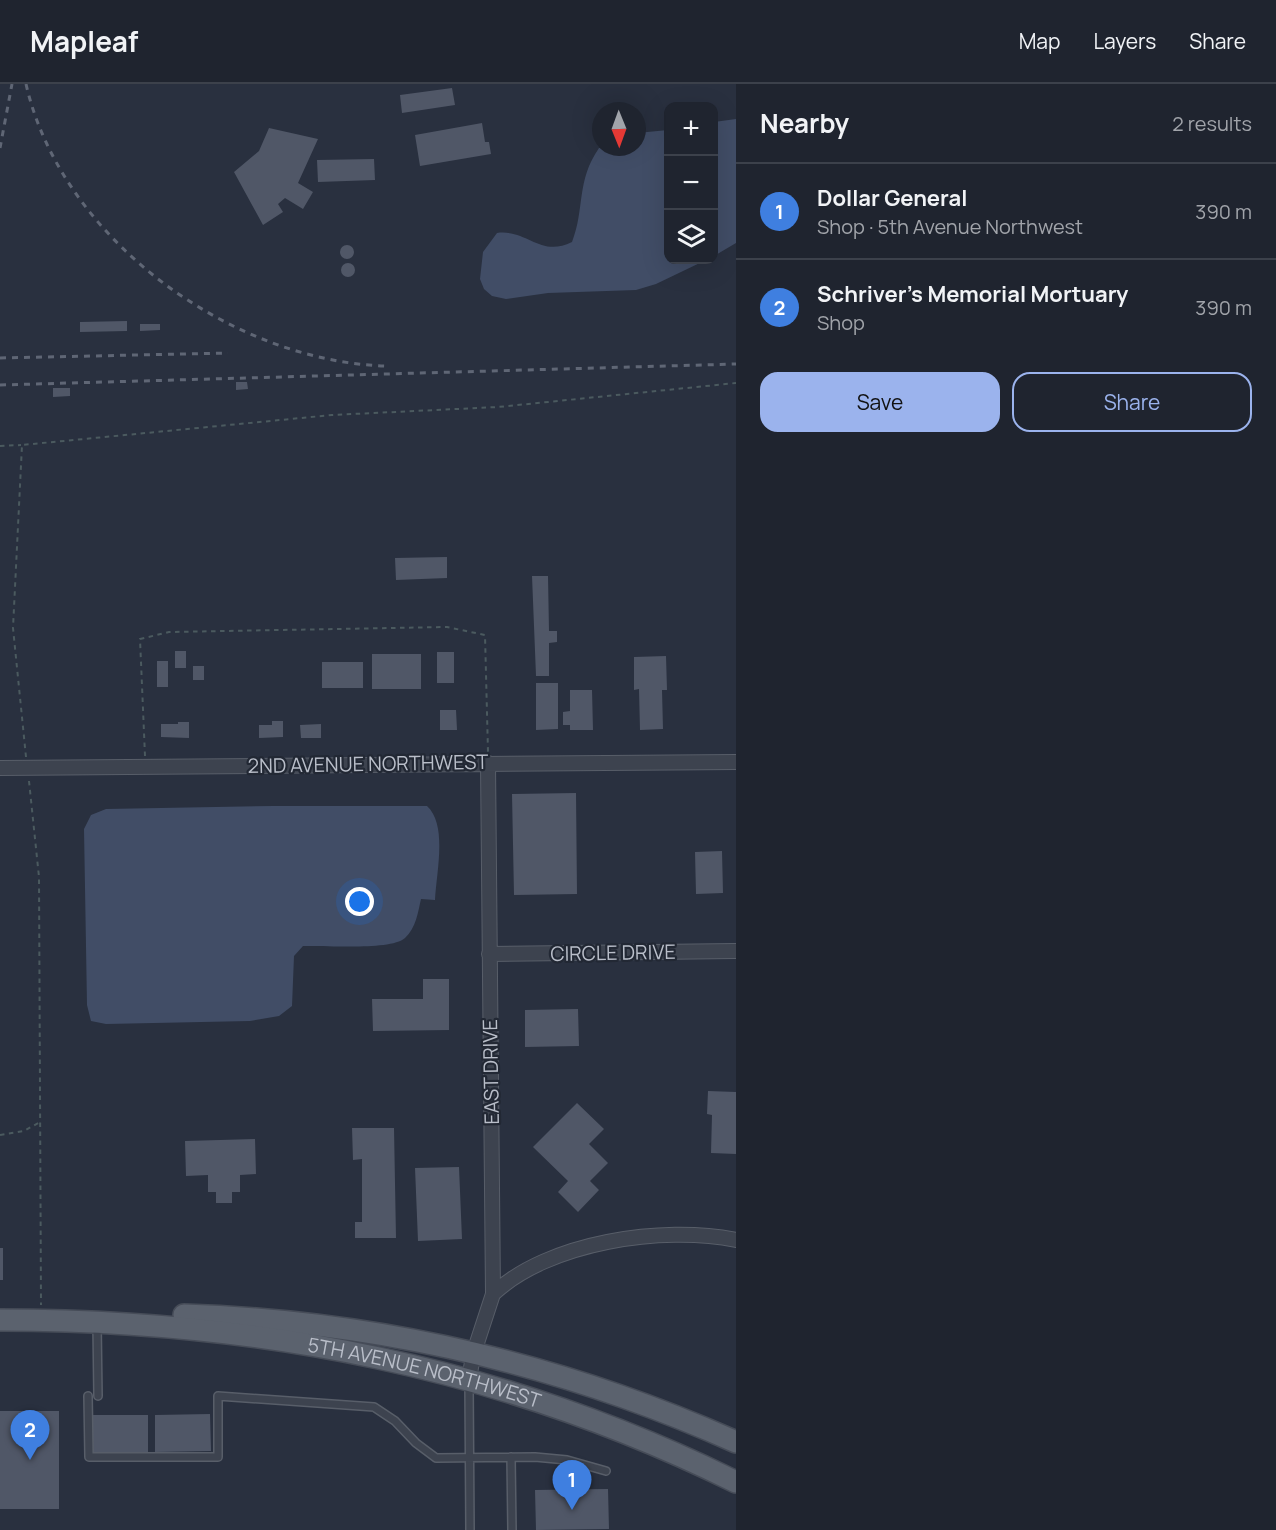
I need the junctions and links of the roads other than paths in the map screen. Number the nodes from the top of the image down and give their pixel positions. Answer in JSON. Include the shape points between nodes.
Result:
{"nodes":[{"id":1,"x":736,"y":762,"type":"edge"},
{"id":2,"x":488,"y":763,"type":"junction"},
{"id":3,"x":0,"y":768,"type":"edge"},
{"id":4,"x":736,"y":951,"type":"edge"},
{"id":5,"x":489,"y":954,"type":"junction"},
{"id":6,"x":736,"y":1240,"type":"edge"},
{"id":7,"x":493,"y":1294,"type":"junction"},
{"id":8,"x":0,"y":1320,"type":"edge"},
{"id":9,"x":97,"y":1320,"type":"junction"},
{"id":10,"x":474,"y":1352,"type":"junction"},
{"id":11,"x":469,"y":1378,"type":"junction"},
{"id":12,"x":88,"y":1396,"type":"dead end"},
{"id":13,"x":98,"y":1396,"type":"dead end"},
{"id":14,"x":736,"y":1442,"type":"edge"},
{"id":15,"x":470,"y":1457,"type":"junction"},
{"id":16,"x":511,"y":1457,"type":"junction"},
{"id":17,"x":606,"y":1471,"type":"dead end"},
{"id":18,"x":736,"y":1482,"type":"edge"},
{"id":19,"x":470,"y":1530,"type":"edge"},
{"id":20,"x":512,"y":1530,"type":"edge"}],
"edges":[{"from":1,"to":2,"type":"street","name":"2ND AVENUE NORTHWEST"},
{"from":2,"to":3,"type":"street","name":"2ND AVENUE NORTHWEST"},
{"from":2,"to":5,"type":"street","name":"EAST DRIVE"},
{"from":4,"to":5,"type":"street","name":"CIRCLE DRIVE"},
{"from":5,"to":7,"type":"street","name":"EAST DRIVE"},
{"from":6,"to":7,"type":"street","via":[[700,1235],[609,1242],[551,1259],[523,1272]]},
{"from":7,"to":10,"type":"street","name":"EAST DRIVE"},
{"from":8,"to":9,"type":"main road","name":"5TH AVENUE NORTHWEST"},
{"from":9,"to":10,"type":"main road","name":"5TH AVENUE NORTHWEST","via":[[184,1315],[265,1319],[349,1329]]},
{"from":9,"to":11,"type":"main road","name":"5TH AVENUE NORTHWEST","via":[[282,1340]]},
{"from":9,"to":13,"type":"lane"},
{"from":10,"to":11,"type":"street","name":"EAST DRIVE"},
{"from":10,"to":14,"type":"main road","name":"5TH AVENUE NORTHWEST","via":[[617,1394]]},
{"from":11,"to":15,"type":"lane"},
{"from":11,"to":18,"type":"main road","name":"5TH AVENUE NORTHWEST","via":[[590,1418]]},
{"from":12,"to":15,"type":"lane","via":[[89,1457],[218,1456],[218,1396],[374,1407],[436,1458]]},
{"from":15,"to":16,"type":"lane"},
{"from":15,"to":19,"type":"lane"},
{"from":16,"to":17,"type":"lane","via":[[567,1460]]},
{"from":16,"to":20,"type":"lane"}]}
